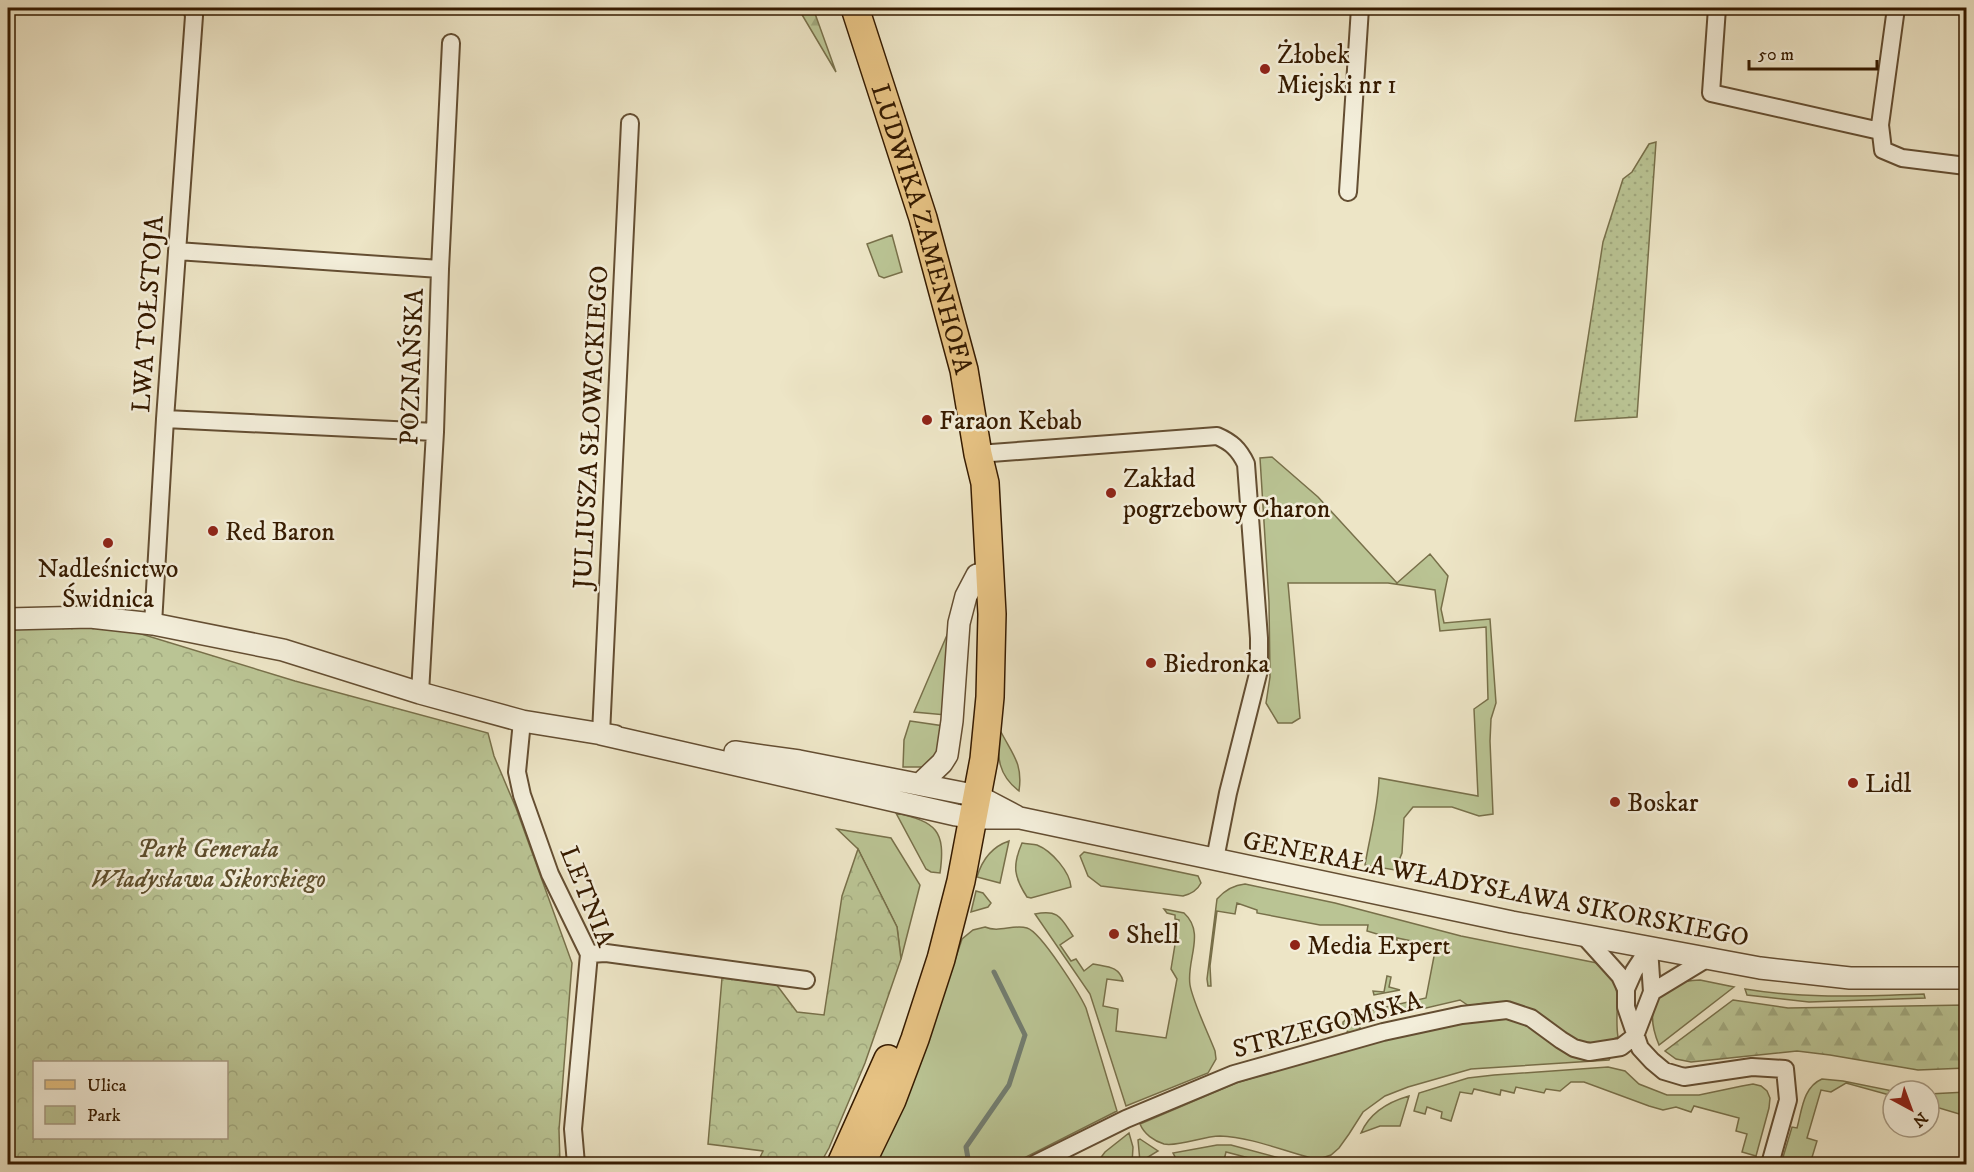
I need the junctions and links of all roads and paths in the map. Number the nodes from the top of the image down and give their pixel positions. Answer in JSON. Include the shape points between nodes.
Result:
{"nodes":[{"id":1,"x":192,"y":8,"type":"edge"},
{"id":2,"x":855,"y":8,"type":"edge"},
{"id":3,"x":1360,"y":8,"type":"edge"},
{"id":4,"x":1717,"y":8,"type":"edge"},
{"id":5,"x":1896,"y":8,"type":"edge"},
{"id":6,"x":451,"y":43,"type":"dead end"},
{"id":7,"x":630,"y":123,"type":"dead end"},
{"id":8,"x":1880,"y":131,"type":"junction"},
{"id":9,"x":1966,"y":166,"type":"edge"},
{"id":10,"x":1348,"y":192,"type":"dead end"},
{"id":11,"x":177,"y":251,"type":"junction"},
{"id":12,"x":440,"y":269,"type":"junction"},
{"id":13,"x":165,"y":419,"type":"junction"},
{"id":14,"x":435,"y":432,"type":"junction"},
{"id":15,"x":978,"y":454,"type":"junction"},
{"id":16,"x":977,"y":575,"type":"junction"},
{"id":17,"x":8,"y":620,"type":"edge"},
{"id":18,"x":153,"y":624,"type":"junction"},
{"id":19,"x":420,"y":693,"type":"junction"},
{"id":20,"x":522,"y":721,"type":"junction"},
{"id":21,"x":601,"y":734,"type":"junction"},
{"id":22,"x":920,"y":784,"type":"junction"},
{"id":23,"x":967,"y":806,"type":"junction"},
{"id":24,"x":1215,"y":859,"type":"junction"},
{"id":25,"x":1584,"y":936,"type":"junction"},
{"id":26,"x":1649,"y":948,"type":"junction"},
{"id":27,"x":589,"y":954,"type":"junction"},
{"id":28,"x":1708,"y":958,"type":"junction"},
{"id":29,"x":1966,"y":978,"type":"edge"},
{"id":30,"x":806,"y":980,"type":"dead end"},
{"id":31,"x":1626,"y":989,"type":"junction"},
{"id":32,"x":1652,"y":992,"type":"junction"},
{"id":33,"x":1635,"y":1036,"type":"junction"},
{"id":34,"x":576,"y":1164,"type":"edge"},
{"id":35,"x":841,"y":1164,"type":"edge"},
{"id":36,"x":861,"y":1164,"type":"edge"},
{"id":37,"x":1035,"y":1164,"type":"edge"},
{"id":38,"x":1770,"y":1164,"type":"edge"}],
"edges":[{"from":1,"to":11,"type":"street","name":"LWA TOŁSTOJA"},
{"from":2,"to":15,"type":"main road","name":"LUDWIKA ZAMENHOFA","via":[[923,218],[964,370]]},
{"from":3,"to":10,"type":"street"},
{"from":4,"to":8,"type":"street","via":[[1711,93]]},
{"from":5,"to":8,"type":"street"},
{"from":6,"to":12,"type":"street","name":"POZNAŃSKA"},
{"from":7,"to":21,"type":"street","name":"JULIUSZA SŁOWACKIEGO"},
{"from":8,"to":9,"type":"street","via":[[1883,150],[1902,158]]},
{"from":11,"to":12,"type":"street"},
{"from":11,"to":13,"type":"street","name":"LWA TOŁSTOJA"},
{"from":12,"to":14,"type":"street","name":"POZNAŃSKA"},
{"from":13,"to":14,"type":"street"},
{"from":13,"to":18,"type":"street","name":"LWA TOŁSTOJA"},
{"from":14,"to":19,"type":"street","name":"POZNAŃSKA"},
{"from":15,"to":16,"type":"main road","name":"LUDWIKA ZAMENHOFA","via":[[972,509]]},
{"from":15,"to":23,"type":"main road","name":"LUDWIKA ZAMENHOFA","via":[[985,483],[992,634],[988,715]]},
{"from":15,"to":24,"type":"street","via":[[1216,436],[1240,452],[1246,464],[1259,669]]},
{"from":16,"to":22,"type":"street","name":"LUDWIKA ZAMENHOFA","via":[[959,623],[947,755]]},
{"from":16,"to":23,"type":"main road","name":"LUDWIKA ZAMENHOFA"},
{"from":17,"to":18,"type":"street","name":"GENERAŁA WŁADYSŁAWA SIKORSKIEGO","via":[[90,617]]},
{"from":18,"to":19,"type":"street","name":"GENERAŁA WŁADYSŁAWA SIKORSKIEGO","via":[[283,650]]},
{"from":19,"to":20,"type":"street","name":"GENERAŁA WŁADYSŁAWA SIKORSKIEGO"},
{"from":20,"to":21,"type":"street","name":"GENERAŁA WŁADYSŁAWA SIKORSKIEGO"},
{"from":20,"to":27,"type":"street","name":"LETNIA","via":[[518,772],[522,795],[550,874]]},
{"from":21,"to":22,"type":"street","name":"GENERAŁA WŁADYSŁAWA SIKORSKIEGO","via":[[799,761]]},
{"from":21,"to":23,"type":"street","name":"GENERAŁA WŁADYSŁAWA SIKORSKIEGO"},
{"from":22,"to":23,"type":"street","name":"GENERAŁA WŁADYSŁAWA SIKORSKIEGO"},
{"from":23,"to":24,"type":"street","name":"GENERAŁA WŁADYSŁAWA SIKORSKIEGO"},
{"from":23,"to":35,"type":"main road","via":[[916,982],[879,1083]]},
{"from":23,"to":36,"type":"main road","via":[[954,912],[892,1100]]},
{"from":24,"to":25,"type":"street","name":"GENERAŁA WŁADYSŁAWA SIKORSKIEGO"},
{"from":25,"to":26,"type":"street","name":"GENERAŁA WŁADYSŁAWA SIKORSKIEGO"},
{"from":25,"to":31,"type":"street","via":[[1620,976]]},
{"from":26,"to":28,"type":"street","name":"GENERAŁA WŁADYSŁAWA SIKORSKIEGO"},
{"from":26,"to":31,"type":"street"},
{"from":26,"to":32,"type":"street"},
{"from":27,"to":30,"type":"street","via":[[606,953]]},
{"from":27,"to":34,"type":"street","name":"LETNIA","via":[[573,1129]]},
{"from":28,"to":29,"type":"street","name":"GENERAŁA WŁADYSŁAWA SIKORSKIEGO","via":[[1850,978]]},
{"from":28,"to":32,"type":"street"},
{"from":31,"to":33,"type":"street","via":[[1626,1007]]},
{"from":32,"to":33,"type":"street"},
{"from":33,"to":37,"type":"street","name":"STRZEGOMSKA","via":[[1621,1047],[1589,1052],[1574,1048],[1531,1018],[1507,1010],[1383,1032],[1234,1074],[1146,1110]]},
{"from":33,"to":38,"type":"street","via":[[1652,1061],[1664,1071],[1684,1077],[1752,1067],[1785,1069],[1788,1100]]}]}
